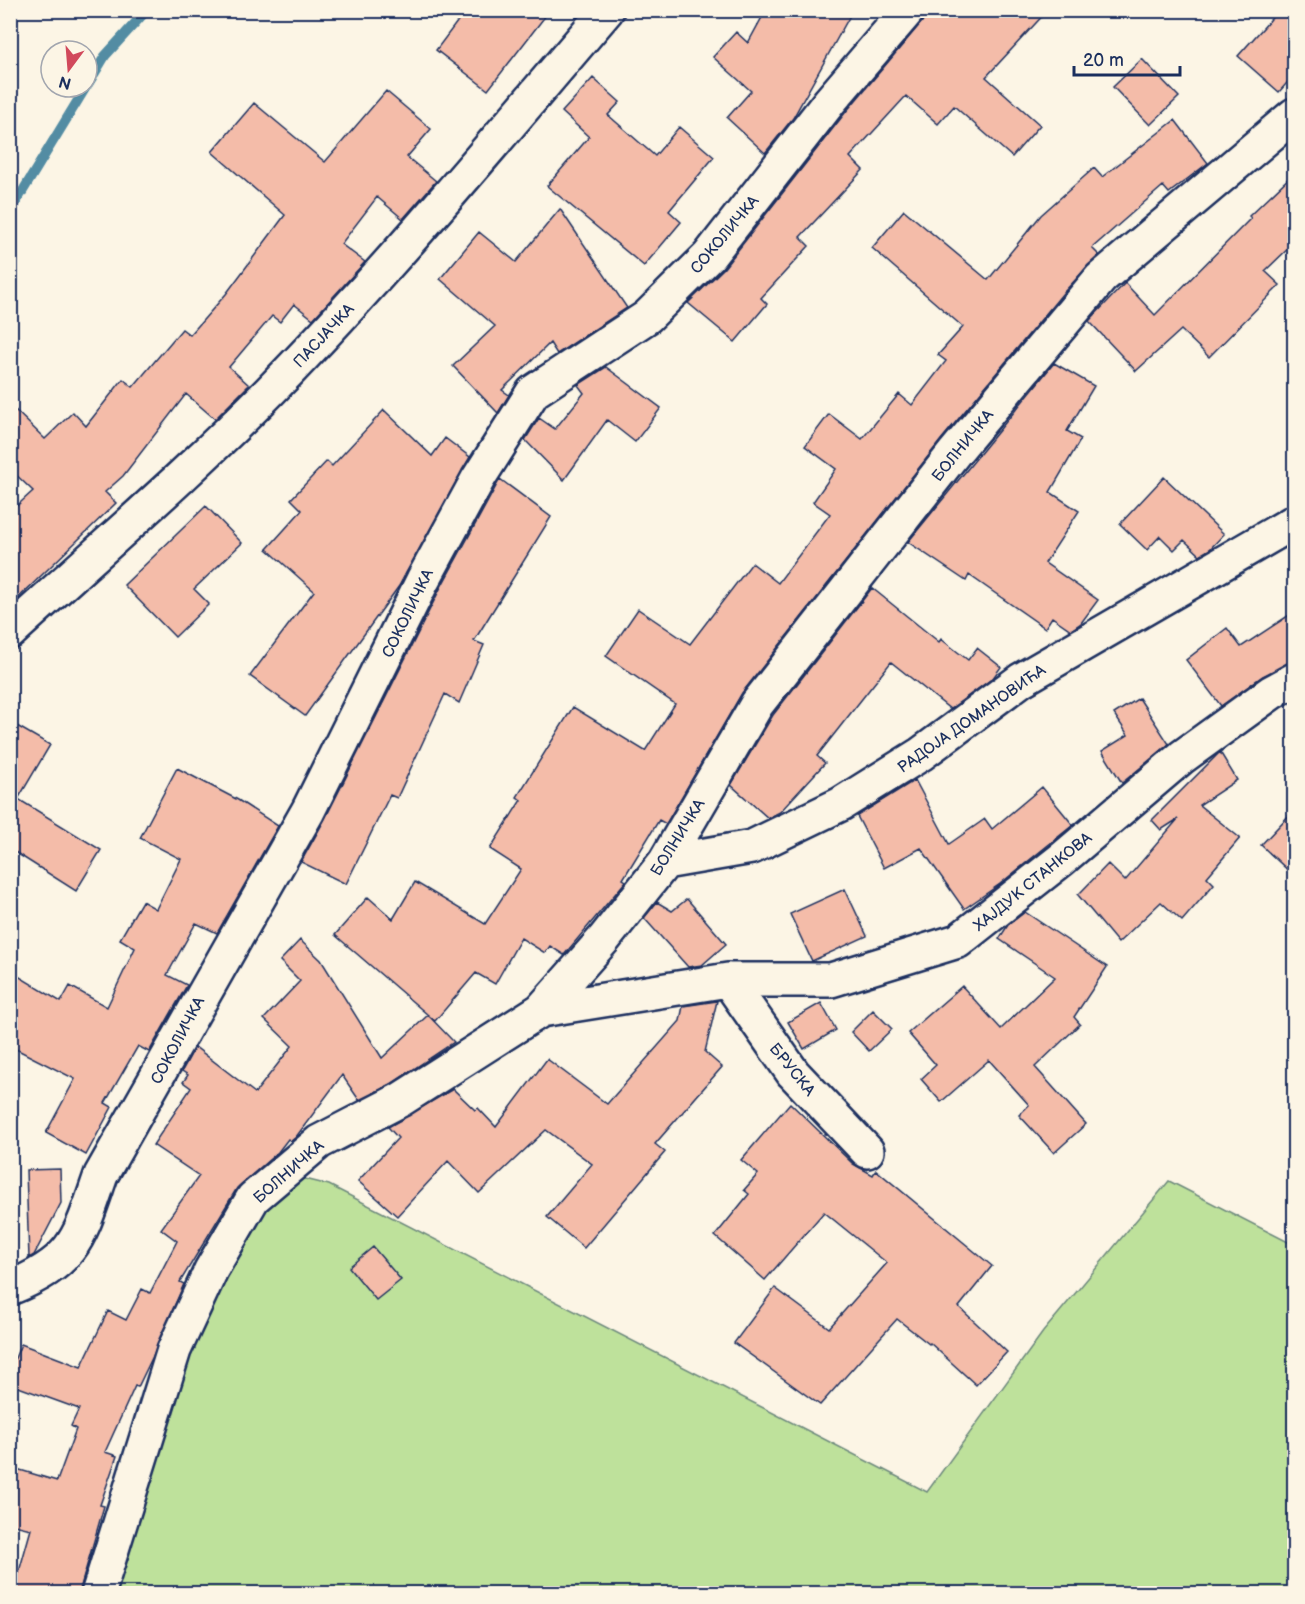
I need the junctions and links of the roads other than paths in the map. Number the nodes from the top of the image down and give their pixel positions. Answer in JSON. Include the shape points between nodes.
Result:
{"nodes":[{"id":1,"x":607,"y":10,"type":"edge"},
{"id":2,"x":908,"y":10,"type":"edge"},
{"id":3,"x":1294,"y":115,"type":"edge"},
{"id":4,"x":1294,"y":522,"type":"edge"},
{"id":5,"x":10,"y":632,"type":"edge"},
{"id":6,"x":1294,"y":680,"type":"edge"},
{"id":7,"x":665,"y":862,"type":"junction"},
{"id":8,"x":728,"y":980,"type":"junction"},
{"id":9,"x":541,"y":1010,"type":"junction"},
{"id":10,"x":867,"y":1151,"type":"dead end"},
{"id":11,"x":10,"y":1288,"type":"edge"},
{"id":12,"x":98,"y":1593,"type":"edge"}],
"edges":[{"from":1,"to":5,"type":"street","name":"ПАСЈАЧКА","via":[[495,144],[330,328],[215,444]]},
{"from":2,"to":11,"type":"street","name":"СОКОЛИЧКА","via":[[830,101],[709,256],[646,317],[533,392],[473,489],[308,811],[101,1175],[78,1238],[55,1265]]},
{"from":3,"to":7,"type":"street","name":"БОЛНИЧКА","via":[[1101,278],[1029,363],[758,704]]},
{"from":4,"to":7,"type":"street","name":"РАДОЈА ДОМАНОВИЋА","via":[[1021,680],[921,754],[841,804],[752,847]]},
{"from":6,"to":8,"type":"street","name":"ХАЈДУК СТАНКОВА","via":[[1182,757],[958,941],[831,980]]},
{"from":7,"to":9,"type":"street","name":"БОЛНИЧКА"},
{"from":8,"to":9,"type":"street","name":"ХАЈДУК СТАНКОВА"},
{"from":8,"to":10,"type":"street","name":"БРУСКА","via":[[793,1073]]},
{"from":9,"to":12,"type":"street","name":"БОЛНИЧКА","via":[[400,1100],[319,1142],[253,1198],[211,1270],[174,1350]]}]}
